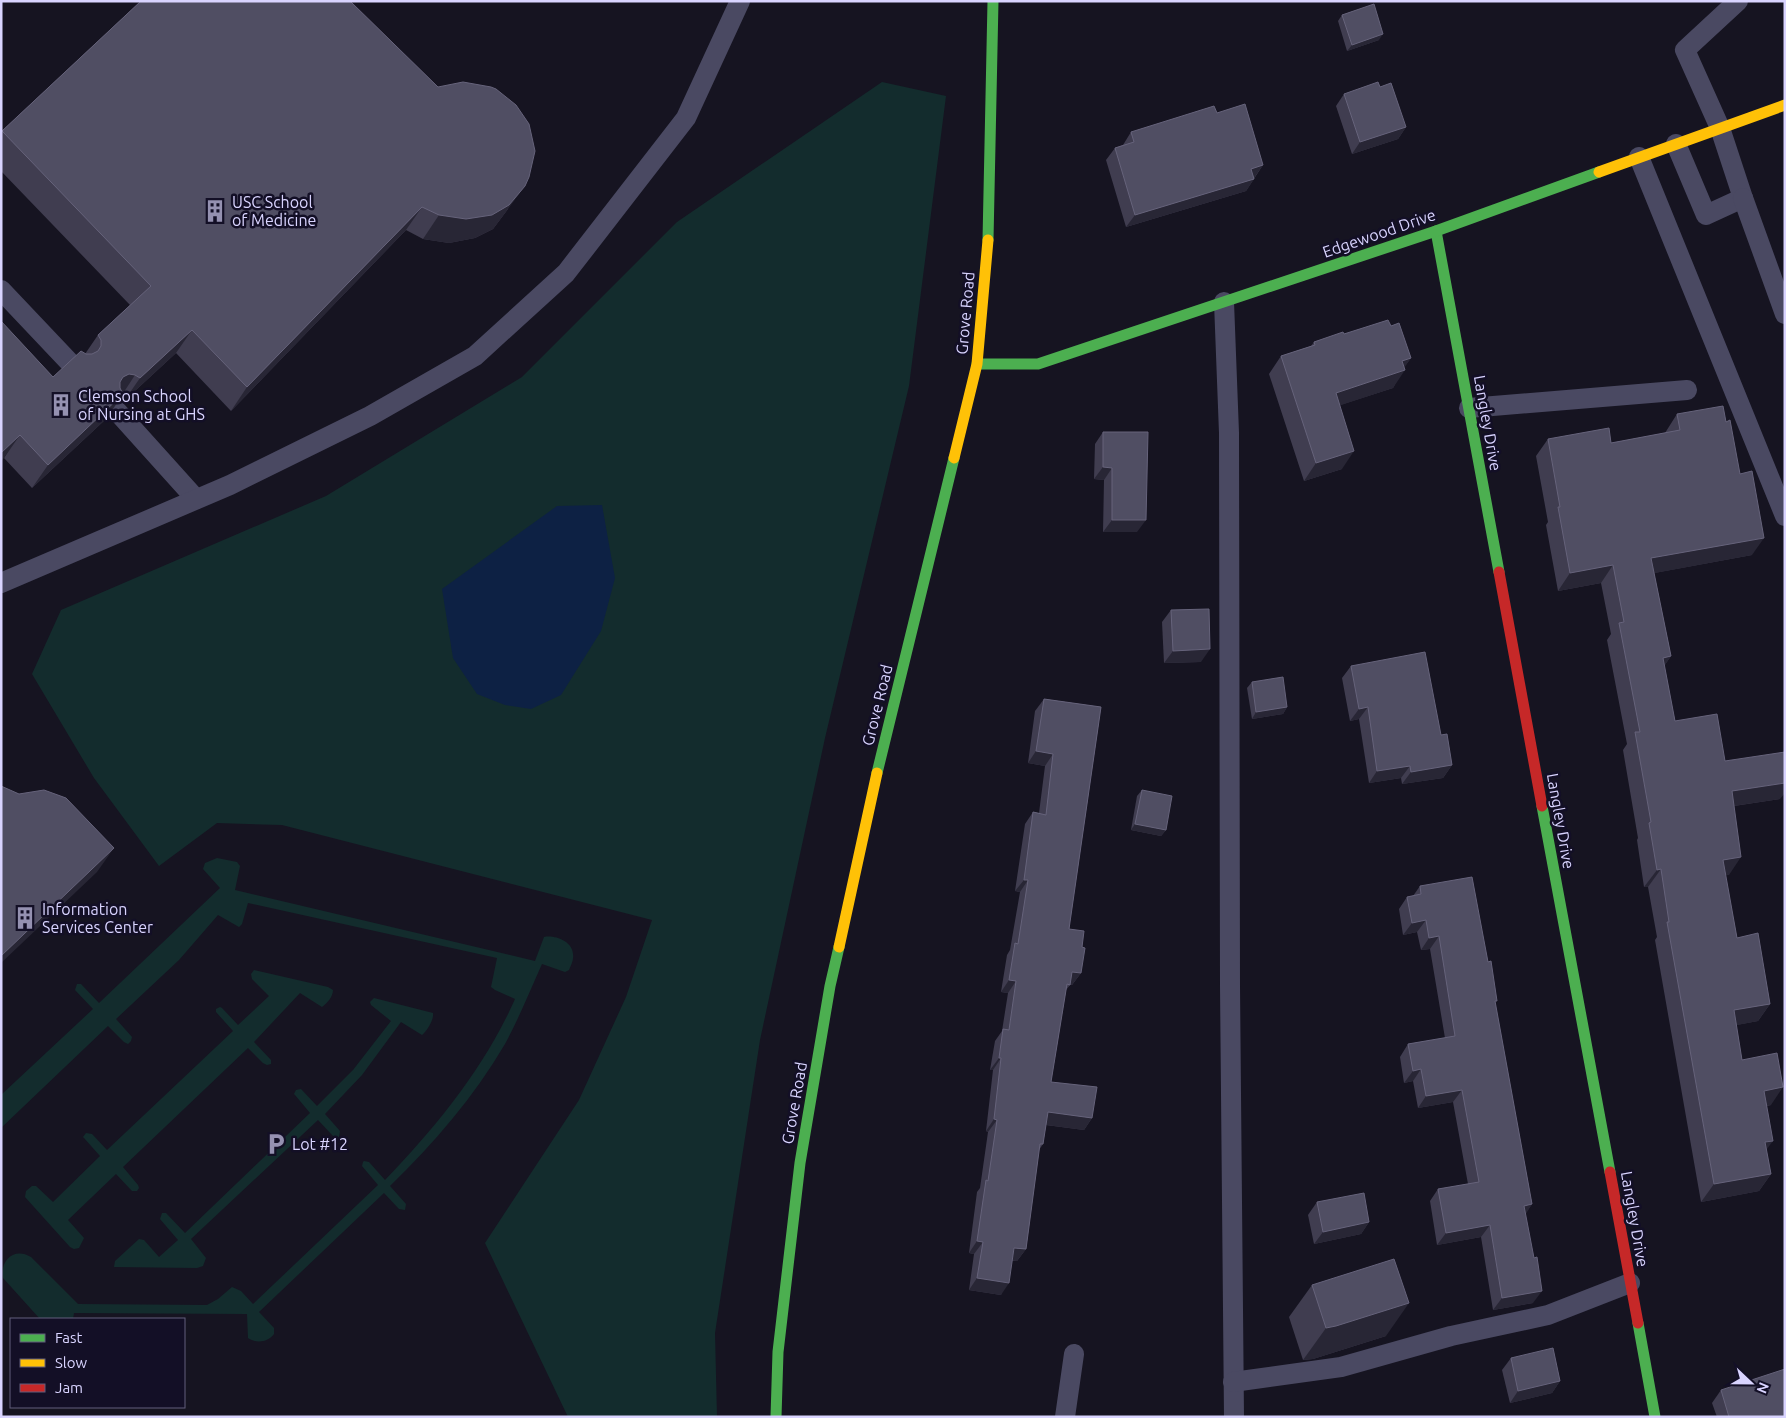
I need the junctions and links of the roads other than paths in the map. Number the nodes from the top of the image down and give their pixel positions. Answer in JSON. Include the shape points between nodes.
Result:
{"nodes":[{"id":1,"x":740,"y":1,"type":"edge"},
{"id":2,"x":993,"y":1,"type":"edge"},
{"id":3,"x":1738,"y":1,"type":"edge"},
{"id":4,"x":1785,"y":105,"type":"edge"},
{"id":5,"x":1720,"y":128,"type":"junction"},
{"id":6,"x":1676,"y":144,"type":"junction"},
{"id":7,"x":1639,"y":157,"type":"junction"},
{"id":8,"x":1743,"y":198,"type":"junction"},
{"id":9,"x":1436,"y":231,"type":"junction"},
{"id":10,"x":1,"y":290,"type":"edge"},
{"id":11,"x":1224,"y":302,"type":"junction"},
{"id":12,"x":1785,"y":314,"type":"edge"},
{"id":13,"x":977,"y":364,"type":"junction"},
{"id":14,"x":73,"y":366,"type":"edge"},
{"id":15,"x":1687,"y":390,"type":"dead end"},
{"id":16,"x":1469,"y":408,"type":"junction"},
{"id":17,"x":116,"y":409,"type":"edge"},
{"id":18,"x":196,"y":499,"type":"junction"},
{"id":19,"x":1785,"y":516,"type":"edge"},
{"id":20,"x":1,"y":584,"type":"edge"},
{"id":21,"x":1630,"y":1283,"type":"junction"},
{"id":22,"x":1074,"y":1354,"type":"dead end"},
{"id":23,"x":1233,"y":1382,"type":"junction"},
{"id":24,"x":776,"y":1417,"type":"edge"},
{"id":25,"x":1065,"y":1417,"type":"edge"},
{"id":26,"x":1234,"y":1417,"type":"edge"},
{"id":27,"x":1655,"y":1417,"type":"edge"}],
"edges":[{"from":1,"to":18,"type":"lane","via":[[686,118],[566,273],[538,299],[475,356],[370,416]]},
{"from":2,"to":13,"type":"street","name":"Grove Road","via":[[990,227]]},
{"from":3,"to":5,"type":"lane","via":[[1684,50]]},
{"from":4,"to":5,"type":"street","name":"Edgewood Drive"},
{"from":5,"to":6,"type":"street","name":"Edgewood Drive"},
{"from":5,"to":8,"type":"lane"},
{"from":6,"to":7,"type":"street","name":"Edgewood Drive"},
{"from":6,"to":8,"type":"lane","via":[[1706,214]]},
{"from":7,"to":9,"type":"street","name":"Edgewood Drive"},
{"from":7,"to":19,"type":"lane"},
{"from":8,"to":12,"type":"lane"},
{"from":9,"to":11,"type":"street","name":"Edgewood Drive"},
{"from":9,"to":16,"type":"street","name":"Langley Drive"},
{"from":10,"to":14,"type":"lane"},
{"from":11,"to":13,"type":"street","name":"Edgewood Drive","via":[[1038,364]]},
{"from":11,"to":23,"type":"lane","via":[[1229,433]]},
{"from":13,"to":24,"type":"street","name":"Grove Road","via":[[878,766],[830,986],[800,1163],[778,1352]]},
{"from":15,"to":16,"type":"lane"},
{"from":16,"to":21,"type":"street","name":"Langley Drive"},
{"from":17,"to":18,"type":"lane"},
{"from":18,"to":20,"type":"lane"},
{"from":21,"to":23,"type":"lane","via":[[1548,1315],[1451,1336],[1341,1367]]},
{"from":21,"to":27,"type":"street","name":"Langley Drive"},
{"from":22,"to":25,"type":"lane"},
{"from":23,"to":26,"type":"lane"}]}
